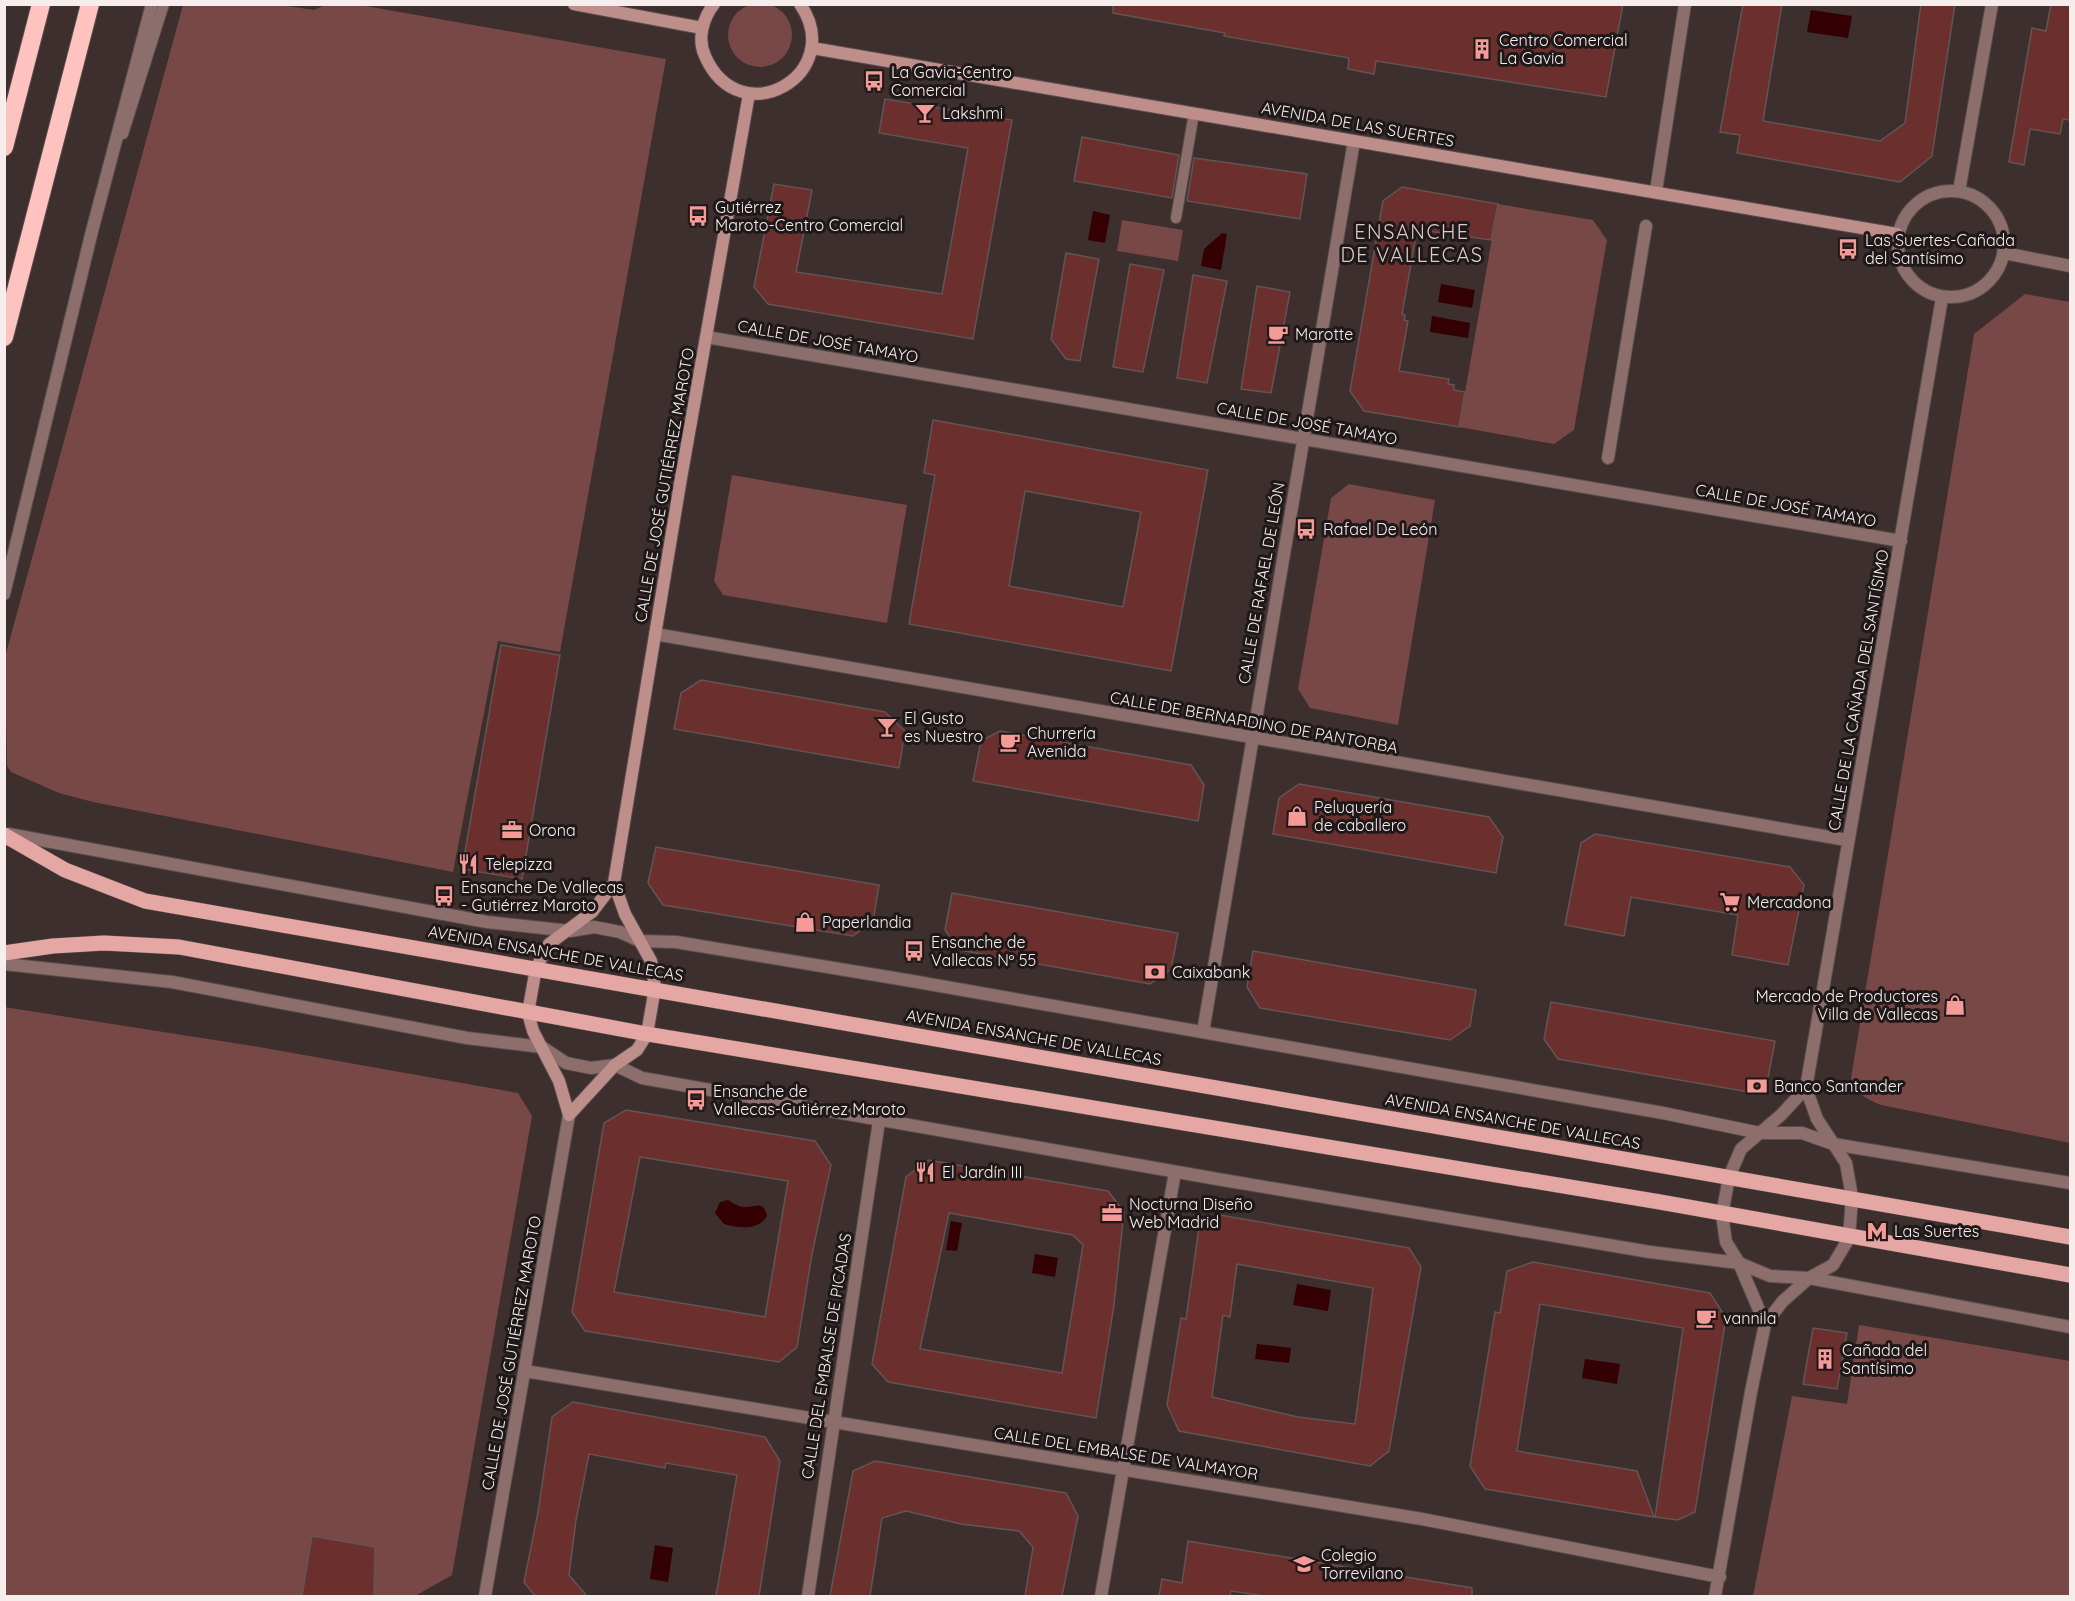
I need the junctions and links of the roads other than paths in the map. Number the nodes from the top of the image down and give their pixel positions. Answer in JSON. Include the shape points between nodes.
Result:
{"nodes":[{"id":1,"x":41,"y":4,"type":"edge"},
{"id":2,"x":90,"y":4,"type":"edge"},
{"id":3,"x":152,"y":4,"type":"edge"},
{"id":4,"x":165,"y":4,"type":"edge"},
{"id":5,"x":574,"y":4,"type":"edge"},
{"id":6,"x":714,"y":4,"type":"edge"},
{"id":7,"x":800,"y":4,"type":"edge"},
{"id":8,"x":1685,"y":4,"type":"edge"},
{"id":9,"x":1992,"y":4,"type":"edge"},
{"id":10,"x":702,"y":28,"type":"junction"},
{"id":11,"x":812,"y":48,"type":"junction"},
{"id":12,"x":749,"y":94,"type":"junction"},
{"id":13,"x":1194,"y":112,"type":"junction"},
{"id":14,"x":1354,"y":141,"type":"junction"},
{"id":15,"x":4,"y":147,"type":"edge"},
{"id":16,"x":1959,"y":191,"type":"junction"},
{"id":17,"x":1656,"y":192,"type":"junction"},
{"id":18,"x":1176,"y":218,"type":"dead end"},
{"id":19,"x":1646,"y":226,"type":"dead end"},
{"id":20,"x":92,"y":231,"type":"junction"},
{"id":21,"x":1897,"y":234,"type":"junction"},
{"id":22,"x":2004,"y":254,"type":"junction"},
{"id":23,"x":2070,"y":266,"type":"edge"},
{"id":24,"x":1942,"y":298,"type":"junction"},
{"id":25,"x":4,"y":337,"type":"edge"},
{"id":26,"x":706,"y":337,"type":"junction"},
{"id":27,"x":1302,"y":440,"type":"junction"},
{"id":28,"x":1608,"y":458,"type":"dead end"},
{"id":29,"x":1901,"y":541,"type":"junction"},
{"id":30,"x":4,"y":594,"type":"edge"},
{"id":31,"x":655,"y":634,"type":"junction"},
{"id":32,"x":1251,"y":738,"type":"junction"},
{"id":33,"x":4,"y":834,"type":"edge"},
{"id":34,"x":1847,"y":840,"type":"junction"},
{"id":35,"x":614,"y":882,"type":"junction"},
{"id":36,"x":570,"y":931,"type":"junction"},
{"id":37,"x":640,"y":941,"type":"junction"},
{"id":38,"x":4,"y":953,"type":"edge"},
{"id":39,"x":4,"y":964,"type":"edge"},
{"id":40,"x":536,"y":968,"type":"junction"},
{"id":41,"x":655,"y":988,"type":"junction"},
{"id":42,"x":528,"y":1013,"type":"junction"},
{"id":43,"x":1203,"y":1032,"type":"junction"},
{"id":44,"x":647,"y":1034,"type":"junction"},
{"id":45,"x":542,"y":1047,"type":"junction"},
{"id":46,"x":615,"y":1065,"type":"junction"},
{"id":47,"x":1806,"y":1088,"type":"junction"},
{"id":48,"x":569,"y":1115,"type":"junction"},
{"id":49,"x":879,"y":1120,"type":"junction"},
{"id":50,"x":1760,"y":1133,"type":"junction"},
{"id":51,"x":1833,"y":1144,"type":"junction"},
{"id":52,"x":1175,"y":1172,"type":"junction"},
{"id":53,"x":1729,"y":1177,"type":"junction"},
{"id":54,"x":2070,"y":1183,"type":"edge"},
{"id":55,"x":1852,"y":1197,"type":"junction"},
{"id":56,"x":1722,"y":1215,"type":"junction"},
{"id":57,"x":2070,"y":1237,"type":"edge"},
{"id":58,"x":1849,"y":1238,"type":"junction"},
{"id":59,"x":1740,"y":1263,"type":"junction"},
{"id":60,"x":2070,"y":1275,"type":"edge"},
{"id":61,"x":1809,"y":1278,"type":"junction"},
{"id":62,"x":1766,"y":1324,"type":"junction"},
{"id":63,"x":2070,"y":1327,"type":"edge"},
{"id":64,"x":525,"y":1371,"type":"junction"},
{"id":65,"x":833,"y":1423,"type":"junction"},
{"id":66,"x":1124,"y":1468,"type":"junction"},
{"id":67,"x":1720,"y":1577,"type":"junction"},
{"id":68,"x":485,"y":1596,"type":"edge"},
{"id":69,"x":807,"y":1596,"type":"edge"},
{"id":70,"x":1101,"y":1596,"type":"edge"},
{"id":71,"x":1715,"y":1596,"type":"edge"}],
"edges":[{"from":1,"to":15,"type":"highway"},
{"from":2,"to":25,"type":"highway"},
{"from":3,"to":20,"type":"street"},
{"from":4,"to":20,"type":"lane"},
{"from":5,"to":10,"type":"main road"},
{"from":6,"to":10,"type":"main road"},
{"from":7,"to":11,"type":"main road","via":[[812,31]]},
{"from":8,"to":17,"type":"street"},
{"from":9,"to":16,"type":"street"},
{"from":10,"to":12,"type":"main road","via":[[702,51],[711,71],[728,87]]},
{"from":11,"to":12,"type":"main road","via":[[804,68],[790,84],[770,93]]},
{"from":11,"to":13,"type":"main road","name":"AVENIDA DE LAS SUERTES"},
{"from":12,"to":26,"type":"main road","name":"CALLE DE JOSÉ GUTIÉRREZ MAROTO"},
{"from":13,"to":14,"type":"main road","name":"AVENIDA DE LAS SUERTES"},
{"from":13,"to":18,"type":"lane"},
{"from":14,"to":17,"type":"main road","name":"AVENIDA DE LAS SUERTES"},
{"from":14,"to":27,"type":"street","name":"CALLE DE RAFAEL DE LEÓN"},
{"from":16,"to":21,"type":"street","via":[[1940,191],[1922,198],[1904,217]]},
{"from":16,"to":22,"type":"street","via":[[1979,198],[1995,213],[2004,234]]},
{"from":17,"to":21,"type":"main road","name":"AVENIDA DE LAS SUERTES"},
{"from":19,"to":28,"type":"street"},
{"from":20,"to":30,"type":"street"},
{"from":21,"to":24,"type":"street","via":[[1897,255],[1907,277],[1924,292]]},
{"from":22,"to":23,"type":"street"},
{"from":22,"to":24,"type":"street","via":[[1997,272],[1983,287],[1963,297]]},
{"from":24,"to":29,"type":"street","name":"CALLE DE LA CAÑADA DEL SANTÍSIMO"},
{"from":26,"to":27,"type":"street","name":"CALLE DE JOSÉ TAMAYO"},
{"from":26,"to":31,"type":"main road","name":"CALLE DE JOSÉ GUTIÉRREZ MAROTO"},
{"from":27,"to":29,"type":"street","name":"CALLE DE JOSÉ TAMAYO"},
{"from":27,"to":32,"type":"street","name":"CALLE DE RAFAEL DE LEÓN"},
{"from":29,"to":34,"type":"street","name":"CALLE DE LA CAÑADA DEL SANTÍSIMO"},
{"from":31,"to":32,"type":"street","name":"CALLE DE BERNARDINO DE PANTORBA"},
{"from":31,"to":35,"type":"main road","name":"CALLE DE JOSÉ GUTIÉRREZ MAROTO"},
{"from":32,"to":34,"type":"street","name":"CALLE DE BERNARDINO DE PANTORBA"},
{"from":32,"to":43,"type":"street","name":"CALLE DE RAFAEL DE LEÓN"},
{"from":33,"to":36,"type":"street","name":"AVENIDA ENSANCHE DE VALLECAS","via":[[487,922]]},
{"from":33,"to":40,"type":"main road","name":"AVENIDA ENSANCHE DE VALLECAS","via":[[65,870],[146,901]]},
{"from":34,"to":47,"type":"street","name":"CALLE DE LA CAÑADA DEL SANTÍSIMO"},
{"from":35,"to":36,"type":"main road","name":"CALLE DE JOSÉ GUTIÉRREZ MAROTO","via":[[592,912]]},
{"from":35,"to":37,"type":"main road"},
{"from":36,"to":37,"type":"street","name":"AVENIDA ENSANCHE DE VALLECAS","via":[[594,927]]},
{"from":36,"to":40,"type":"main road","name":"CALLE DE JOSÉ GUTIÉRREZ MAROTO","via":[[549,944]]},
{"from":37,"to":41,"type":"main road","via":[[651,961]]},
{"from":37,"to":43,"type":"street","name":"AVENIDA ENSANCHE DE VALLECAS","via":[[676,942]]},
{"from":38,"to":42,"type":"main road","via":[[104,943],[179,948]]},
{"from":39,"to":45,"type":"street","via":[[172,982],[467,1038]]},
{"from":40,"to":41,"type":"main road","name":"AVENIDA ENSANCHE DE VALLECAS"},
{"from":40,"to":42,"type":"main road","name":"CALLE DE JOSÉ GUTIÉRREZ MAROTO"},
{"from":41,"to":44,"type":"main road"},
{"from":41,"to":53,"type":"main road","name":"AVENIDA ENSANCHE DE VALLECAS"},
{"from":42,"to":44,"type":"main road"},
{"from":42,"to":45,"type":"main road","name":"CALLE DE JOSÉ GUTIÉRREZ MAROTO"},
{"from":43,"to":50,"type":"street","name":"AVENIDA ENSANCHE DE VALLECAS"},
{"from":44,"to":46,"type":"main road","via":[[637,1050]]},
{"from":44,"to":56,"type":"main road"},
{"from":45,"to":46,"type":"street","via":[[566,1063],[591,1068]]},
{"from":45,"to":48,"type":"main road","name":"CALLE DE JOSÉ GUTIÉRREZ MAROTO","via":[[560,1081]]},
{"from":46,"to":48,"type":"main road"},
{"from":46,"to":49,"type":"street","via":[[642,1078]]},
{"from":47,"to":50,"type":"street"},
{"from":47,"to":51,"type":"street","name":"CALLE DE LA CAÑADA DEL SANTÍSIMO","via":[[1817,1119]]},
{"from":48,"to":64,"type":"street","name":"CALLE DE JOSÉ GUTIÉRREZ MAROTO"},
{"from":49,"to":52,"type":"street"},
{"from":49,"to":65,"type":"street","name":"CALLE DEL EMBALSE DE PICADAS"},
{"from":50,"to":51,"type":"street","name":"AVENIDA ENSANCHE DE VALLECAS","via":[[1802,1133]]},
{"from":50,"to":53,"type":"street","via":[[1741,1149]]},
{"from":51,"to":54,"type":"street","name":"AVENIDA ENSANCHE DE VALLECAS"},
{"from":51,"to":55,"type":"street","name":"CALLE DE LA CAÑADA DEL SANTÍSIMO","via":[[1846,1163]]},
{"from":52,"to":59,"type":"street","via":[[1650,1252]]},
{"from":52,"to":66,"type":"street"},
{"from":53,"to":55,"type":"main road","name":"AVENIDA ENSANCHE DE VALLECAS"},
{"from":53,"to":56,"type":"street"},
{"from":55,"to":57,"type":"main road","name":"AVENIDA ENSANCHE DE VALLECAS"},
{"from":55,"to":58,"type":"street","name":"CALLE DE LA CAÑADA DEL SANTÍSIMO"},
{"from":56,"to":58,"type":"main road"},
{"from":56,"to":59,"type":"street","via":[[1726,1242]]},
{"from":58,"to":60,"type":"main road"},
{"from":58,"to":61,"type":"street","name":"CALLE DE LA CAÑADA DEL SANTÍSIMO","via":[[1833,1265]]},
{"from":59,"to":61,"type":"street","via":[[1770,1276]]},
{"from":59,"to":62,"type":"street"},
{"from":61,"to":62,"type":"street","name":"CALLE DE LA CAÑADA DEL SANTÍSIMO","via":[[1783,1301]]},
{"from":61,"to":63,"type":"street"},
{"from":62,"to":67,"type":"street","name":"CALLE DE LA CAÑADA DEL SANTÍSIMO"},
{"from":64,"to":65,"type":"street","name":"CALLE DEL EMBALSE DE VALMAYOR"},
{"from":64,"to":68,"type":"street","name":"CALLE DE JOSÉ GUTIÉRREZ MAROTO"},
{"from":65,"to":66,"type":"street","name":"CALLE DEL EMBALSE DE VALMAYOR"},
{"from":65,"to":69,"type":"street","name":"CALLE DEL EMBALSE DE PICADAS"},
{"from":66,"to":67,"type":"street","name":"CALLE DEL EMBALSE DE VALMAYOR","via":[[1422,1519]]},
{"from":66,"to":70,"type":"street"},
{"from":67,"to":71,"type":"street","name":"CALLE DE LA CAÑADA DEL SANTÍSIMO"}]}
